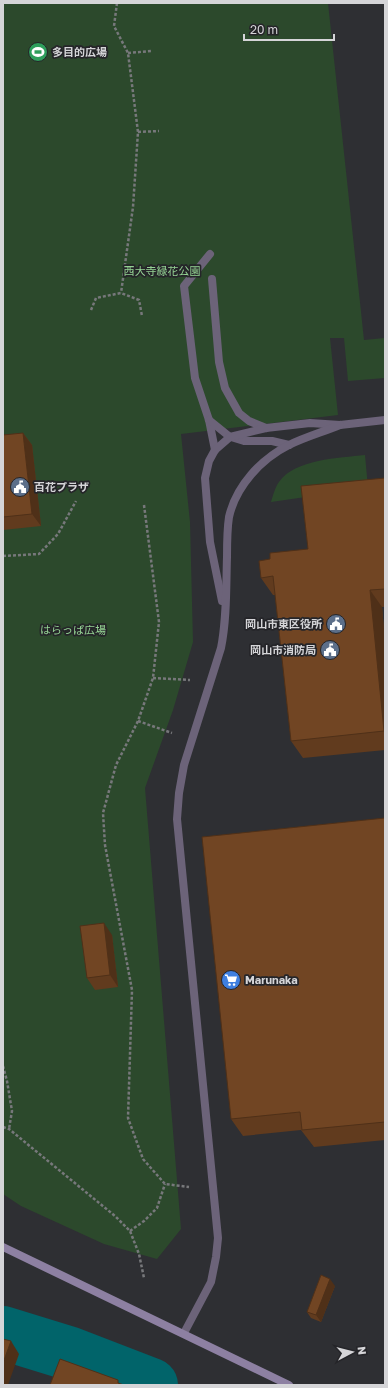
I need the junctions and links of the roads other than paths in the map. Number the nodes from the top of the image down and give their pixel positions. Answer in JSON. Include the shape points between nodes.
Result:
{"nodes":[{"id":1,"x":210,"y":254,"type":"dead end"},
{"id":2,"x":212,"y":279,"type":"dead end"},
{"id":3,"x":209,"y":420,"type":"junction"},
{"id":4,"x":385,"y":420,"type":"edge"},
{"id":5,"x":340,"y":425,"type":"junction"},
{"id":6,"x":266,"y":428,"type":"junction"},
{"id":7,"x":230,"y":437,"type":"junction"},
{"id":8,"x":289,"y":445,"type":"junction"},
{"id":9,"x":215,"y":450,"type":"junction"},
{"id":10,"x":225,"y":614,"type":"junction"},
{"id":11,"x":3,"y":1247,"type":"edge"},
{"id":12,"x":184,"y":1333,"type":"junction"},
{"id":13,"x":289,"y":1385,"type":"edge"}],
"edges":[{"from":1,"to":3,"type":"street","via":[[184,286],[195,378]]},
{"from":2,"to":6,"type":"street","via":[[219,362],[225,388],[238,413]]},
{"from":3,"to":7,"type":"street"},
{"from":3,"to":9,"type":"street"},
{"from":4,"to":5,"type":"street"},
{"from":5,"to":6,"type":"street","via":[[310,423]]},
{"from":5,"to":8,"type":"street"},
{"from":6,"to":7,"type":"street"},
{"from":7,"to":8,"type":"street","via":[[244,442],[272,441]]},
{"from":7,"to":9,"type":"street"},
{"from":8,"to":10,"type":"street","via":[[270,457],[254,472],[235,498],[227,535]]},
{"from":9,"to":10,"type":"street","via":[[208,461],[205,478],[210,542]]},
{"from":10,"to":12,"type":"street","via":[[221,648],[184,765],[177,820],[218,1238],[211,1282]]},
{"from":11,"to":12,"type":"street"},
{"from":12,"to":13,"type":"street"}]}
